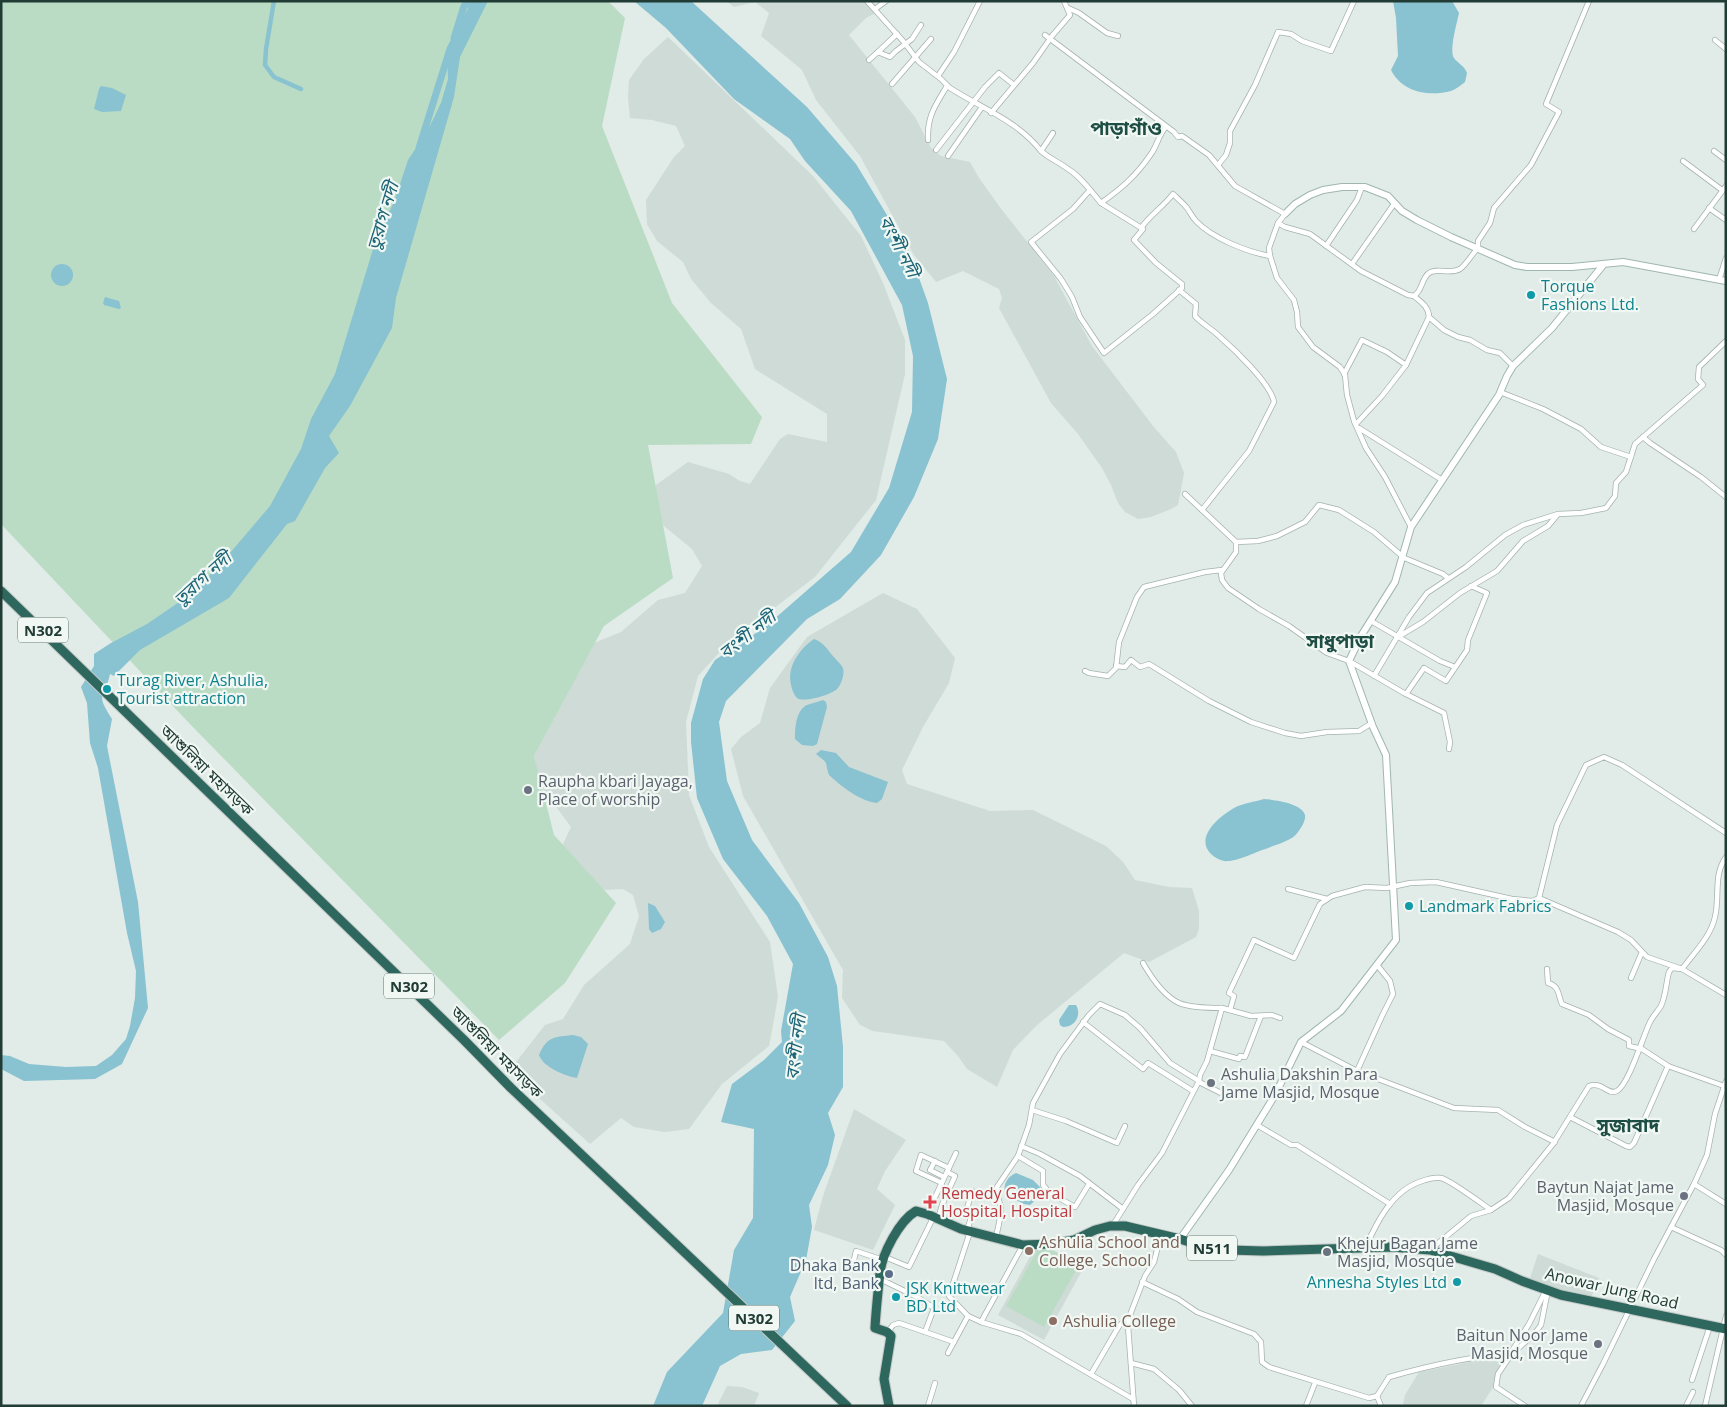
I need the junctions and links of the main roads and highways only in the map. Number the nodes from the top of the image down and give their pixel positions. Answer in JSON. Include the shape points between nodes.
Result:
{"nodes":[{"id":1,"x":1,"y":590,"type":"edge"},
{"id":2,"x":1724,"y":1328,"type":"edge"},
{"id":3,"x":846,"y":1406,"type":"edge"},
{"id":4,"x":889,"y":1406,"type":"edge"}],
"edges":[{"from":1,"to":3,"type":"highway","name":"আশুলিয়া মহাসড়ক","number":"N302","via":[[511,1088]]},
{"from":2,"to":4,"type":"highway","name":"Anowar Jung Road","number":"N511","via":[[1561,1295],[1495,1269],[1430,1250],[1391,1247],[1229,1250],[1125,1226],[1095,1230],[1074,1240],[1023,1244],[969,1231],[916,1211],[908,1216],[894,1236],[880,1276],[875,1328],[891,1336],[884,1379]]}]}
